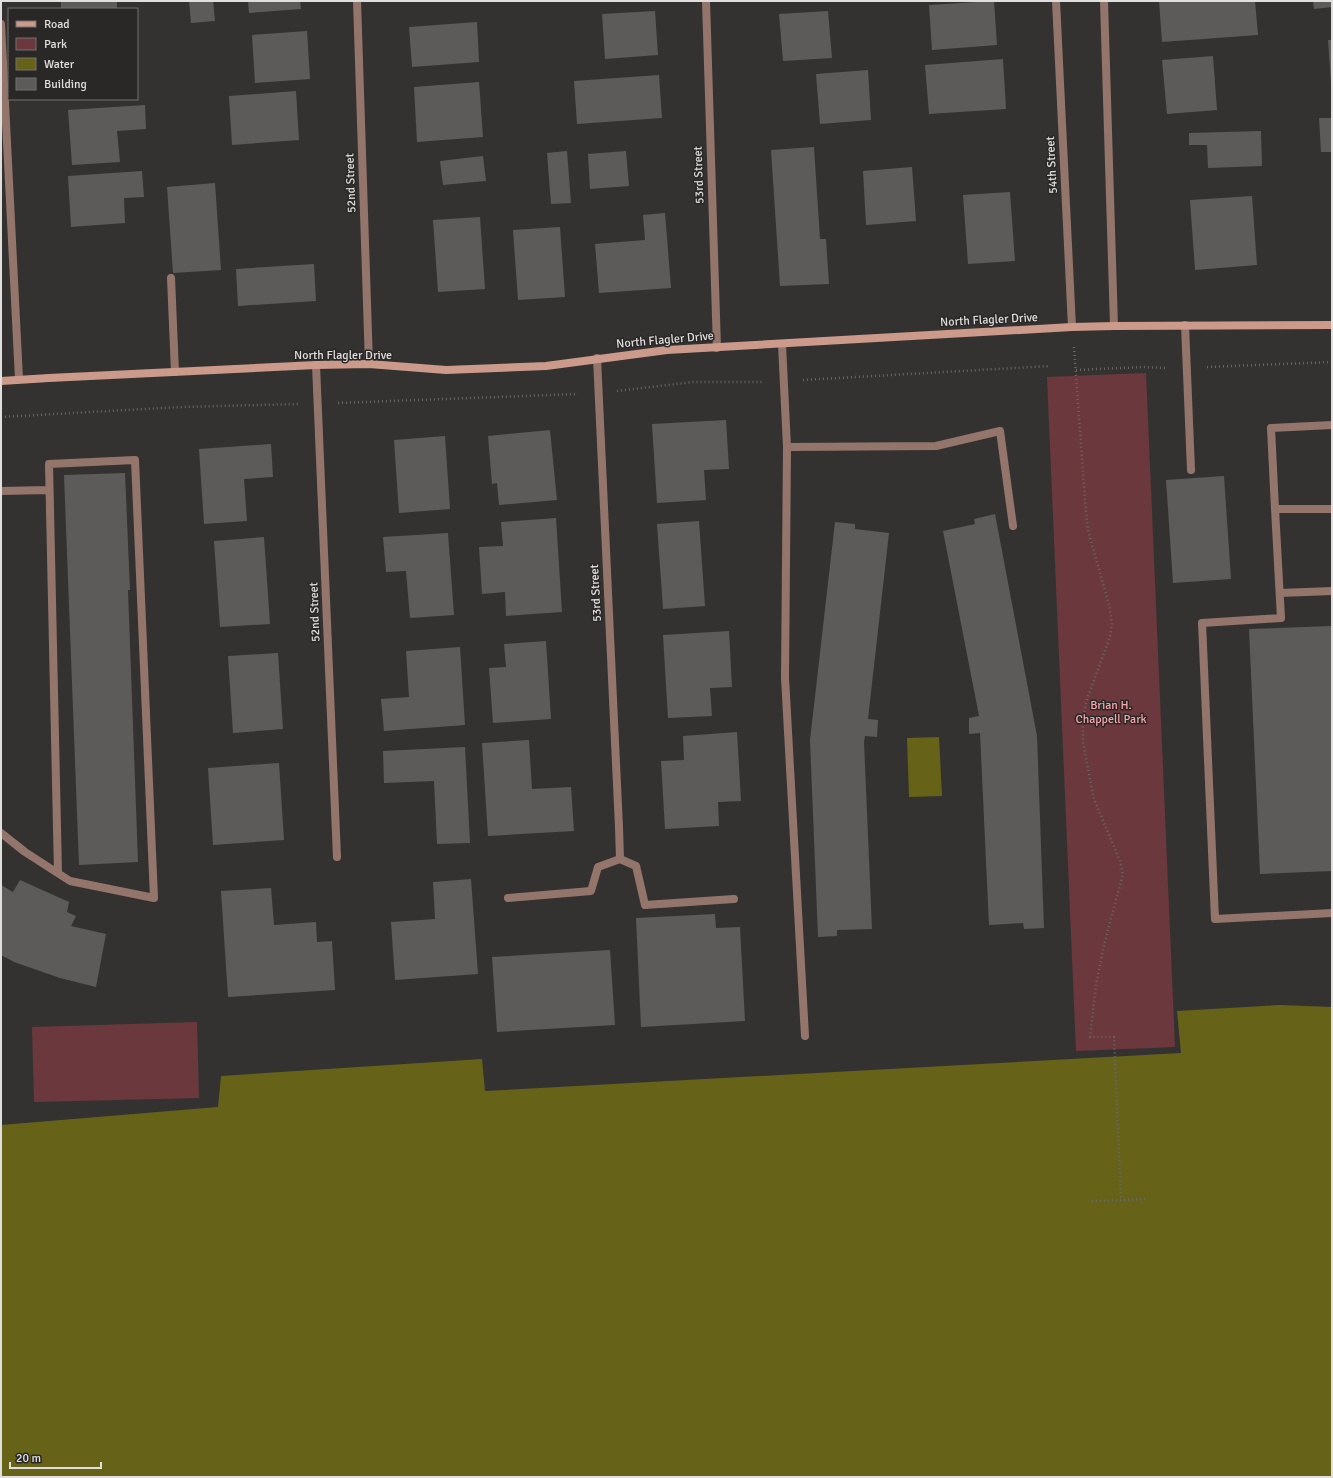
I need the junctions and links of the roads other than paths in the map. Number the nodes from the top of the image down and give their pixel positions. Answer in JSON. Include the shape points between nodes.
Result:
{"nodes":[{"id":1,"x":357,"y":1,"type":"edge"},
{"id":2,"x":706,"y":1,"type":"edge"},
{"id":3,"x":1056,"y":1,"type":"edge"},
{"id":4,"x":1104,"y":1,"type":"edge"},
{"id":5,"x":1,"y":24,"type":"edge"},
{"id":6,"x":171,"y":278,"type":"dead end"},
{"id":7,"x":1185,"y":325,"type":"junction"},
{"id":8,"x":1332,"y":325,"type":"edge"},
{"id":9,"x":1114,"y":326,"type":"junction"},
{"id":10,"x":1072,"y":328,"type":"junction"},
{"id":11,"x":782,"y":344,"type":"junction"},
{"id":12,"x":717,"y":348,"type":"junction"},
{"id":13,"x":597,"y":358,"type":"junction"},
{"id":14,"x":369,"y":364,"type":"junction"},
{"id":15,"x":316,"y":365,"type":"junction"},
{"id":16,"x":175,"y":372,"type":"junction"},
{"id":17,"x":19,"y":380,"type":"junction"},
{"id":18,"x":1,"y":381,"type":"edge"},
{"id":19,"x":1332,"y":425,"type":"edge"},
{"id":20,"x":787,"y":447,"type":"junction"},
{"id":21,"x":1191,"y":470,"type":"dead end"},
{"id":22,"x":50,"y":490,"type":"junction"},
{"id":23,"x":1,"y":491,"type":"edge"},
{"id":24,"x":1275,"y":509,"type":"junction"},
{"id":25,"x":1332,"y":509,"type":"edge"},
{"id":26,"x":1013,"y":526,"type":"dead end"},
{"id":27,"x":1332,"y":591,"type":"edge"},
{"id":28,"x":1280,"y":593,"type":"junction"},
{"id":29,"x":1,"y":833,"type":"edge"},
{"id":30,"x":337,"y":857,"type":"dead end"},
{"id":31,"x":620,"y":859,"type":"junction"},
{"id":32,"x":58,"y":873,"type":"junction"},
{"id":33,"x":508,"y":898,"type":"dead end"},
{"id":34,"x":734,"y":899,"type":"dead end"},
{"id":35,"x":1332,"y":913,"type":"edge"},
{"id":36,"x":805,"y":1036,"type":"dead end"}],
"edges":[{"from":1,"to":14,"type":"street","name":"52nd Street"},
{"from":2,"to":12,"type":"street","name":"53rd Street"},
{"from":3,"to":10,"type":"street","name":"54th Street"},
{"from":4,"to":9,"type":"street"},
{"from":5,"to":17,"type":"street"},
{"from":6,"to":16,"type":"street"},
{"from":7,"to":8,"type":"street","name":"North Flagler Drive"},
{"from":7,"to":9,"type":"street","name":"North Flagler Drive"},
{"from":7,"to":21,"type":"street"},
{"from":9,"to":10,"type":"street","name":"North Flagler Drive"},
{"from":10,"to":11,"type":"street","name":"North Flagler Drive"},
{"from":11,"to":12,"type":"street","name":"North Flagler Drive"},
{"from":11,"to":20,"type":"street"},
{"from":12,"to":13,"type":"street","name":"North Flagler Drive","via":[[668,350]]},
{"from":13,"to":14,"type":"street","name":"North Flagler Drive","via":[[546,366],[446,370]]},
{"from":13,"to":31,"type":"street","name":"53rd Street"},
{"from":14,"to":15,"type":"street","name":"North Flagler Drive"},
{"from":15,"to":16,"type":"street","name":"North Flagler Drive"},
{"from":15,"to":30,"type":"street","name":"52nd Street"},
{"from":16,"to":17,"type":"street","name":"North Flagler Drive"},
{"from":17,"to":18,"type":"street","name":"North Flagler Drive"},
{"from":19,"to":24,"type":"street","via":[[1272,428]]},
{"from":20,"to":26,"type":"street","via":[[936,446],[1000,431]]},
{"from":20,"to":36,"type":"street","via":[[785,678]]},
{"from":22,"to":23,"type":"street"},
{"from":22,"to":32,"type":"street"},
{"from":22,"to":32,"type":"street","via":[[49,464],[135,460],[154,898],[70,881]]},
{"from":24,"to":25,"type":"street"},
{"from":24,"to":28,"type":"street"},
{"from":27,"to":28,"type":"street"},
{"from":28,"to":35,"type":"street","via":[[1281,618],[1202,623],[1215,919]]},
{"from":29,"to":32,"type":"street","via":[[24,852]]},
{"from":31,"to":33,"type":"street","via":[[598,867],[591,891]]},
{"from":31,"to":34,"type":"street","via":[[636,866],[645,905]]}]}
